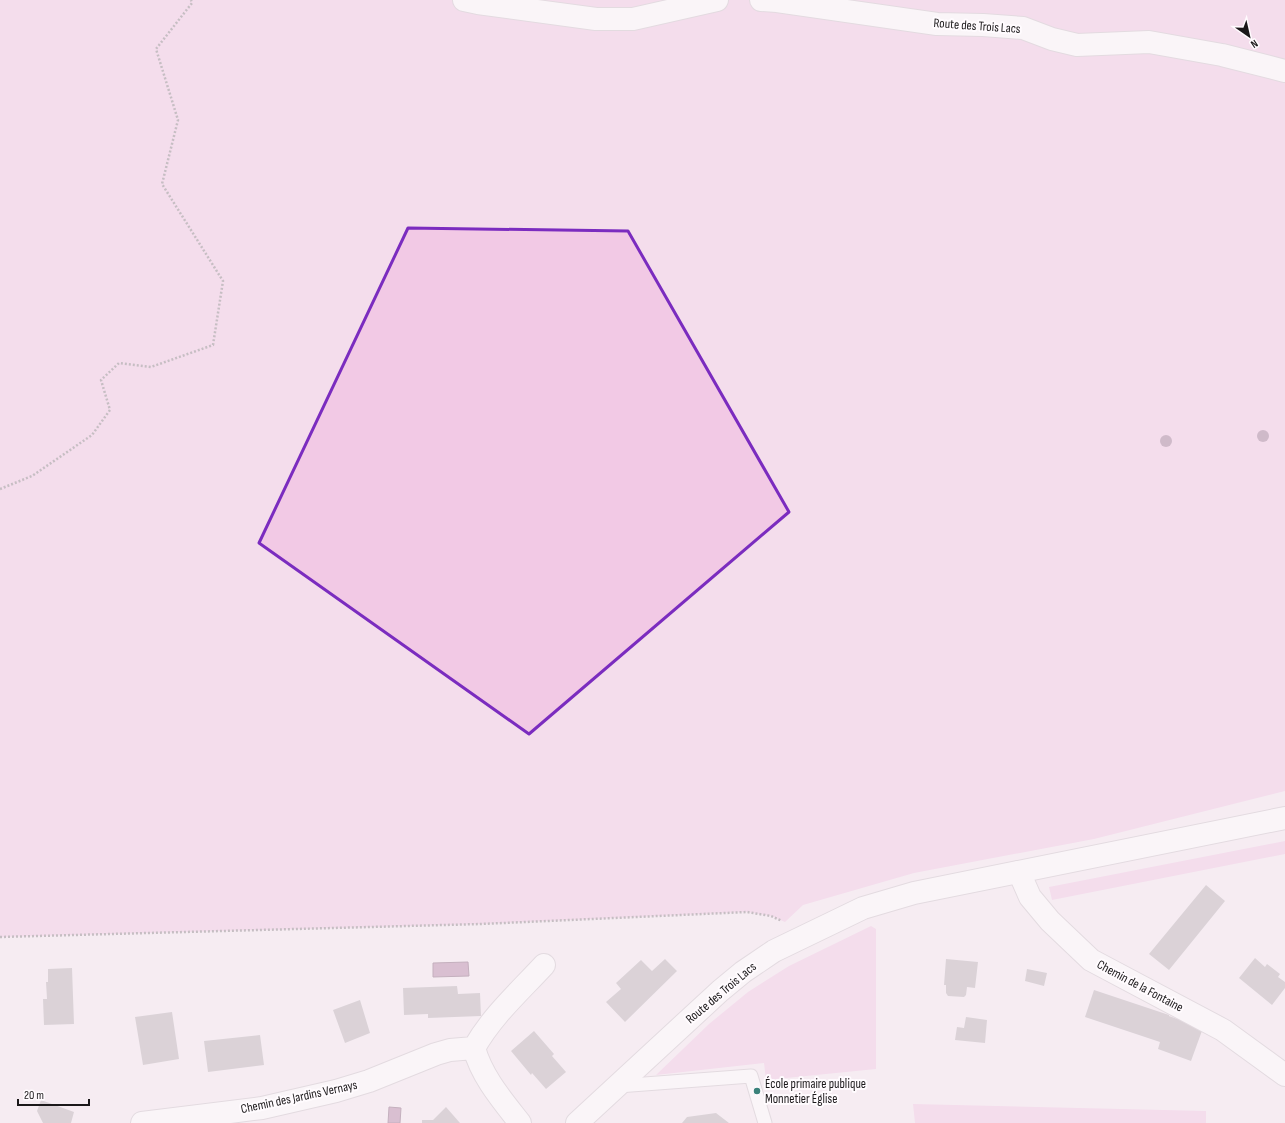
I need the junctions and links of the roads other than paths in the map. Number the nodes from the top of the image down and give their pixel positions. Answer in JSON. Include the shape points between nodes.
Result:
{"nodes":[{"id":1,"x":464,"y":0,"type":"edge"},
{"id":2,"x":717,"y":0,"type":"edge"},
{"id":3,"x":761,"y":0,"type":"edge"},
{"id":4,"x":1285,"y":71,"type":"edge"},
{"id":5,"x":1285,"y":818,"type":"edge"},
{"id":6,"x":1019,"y":872,"type":"junction"},
{"id":7,"x":544,"y":965,"type":"dead end"},
{"id":8,"x":474,"y":1048,"type":"junction"},
{"id":9,"x":1285,"y":1075,"type":"edge"},
{"id":10,"x":617,"y":1086,"type":"junction"},
{"id":11,"x":142,"y":1123,"type":"edge"},
{"id":12,"x":520,"y":1123,"type":"edge"},
{"id":13,"x":577,"y":1123,"type":"edge"},
{"id":14,"x":765,"y":1123,"type":"edge"}],
"edges":[{"from":1,"to":2,"type":"street","via":[[596,19],[633,20]]},
{"from":3,"to":4,"type":"street","name":"Route des Trois Lacs","via":[[937,24],[1023,28],[1077,45],[1149,42],[1222,55]]},
{"from":5,"to":6,"type":"street","name":"Route des Trois Lacs"},
{"from":6,"to":9,"type":"street","name":"Chemin de la Fontaine","via":[[1030,897],[1050,921],[1091,960],[1223,1030]]},
{"from":6,"to":10,"type":"street","name":"Route des Trois Lacs","via":[[914,893],[863,908],[774,951],[742,972]]},
{"from":7,"to":8,"type":"street","via":[[498,1013]]},
{"from":8,"to":11,"type":"street","name":"Chemin des Jardins Vernays","via":[[450,1050],[369,1081],[262,1108]]},
{"from":8,"to":12,"type":"street","via":[[494,1090]]},
{"from":10,"to":13,"type":"street","name":"Route des Trois Lacs"},
{"from":10,"to":14,"type":"lane","via":[[751,1076]]}]}
